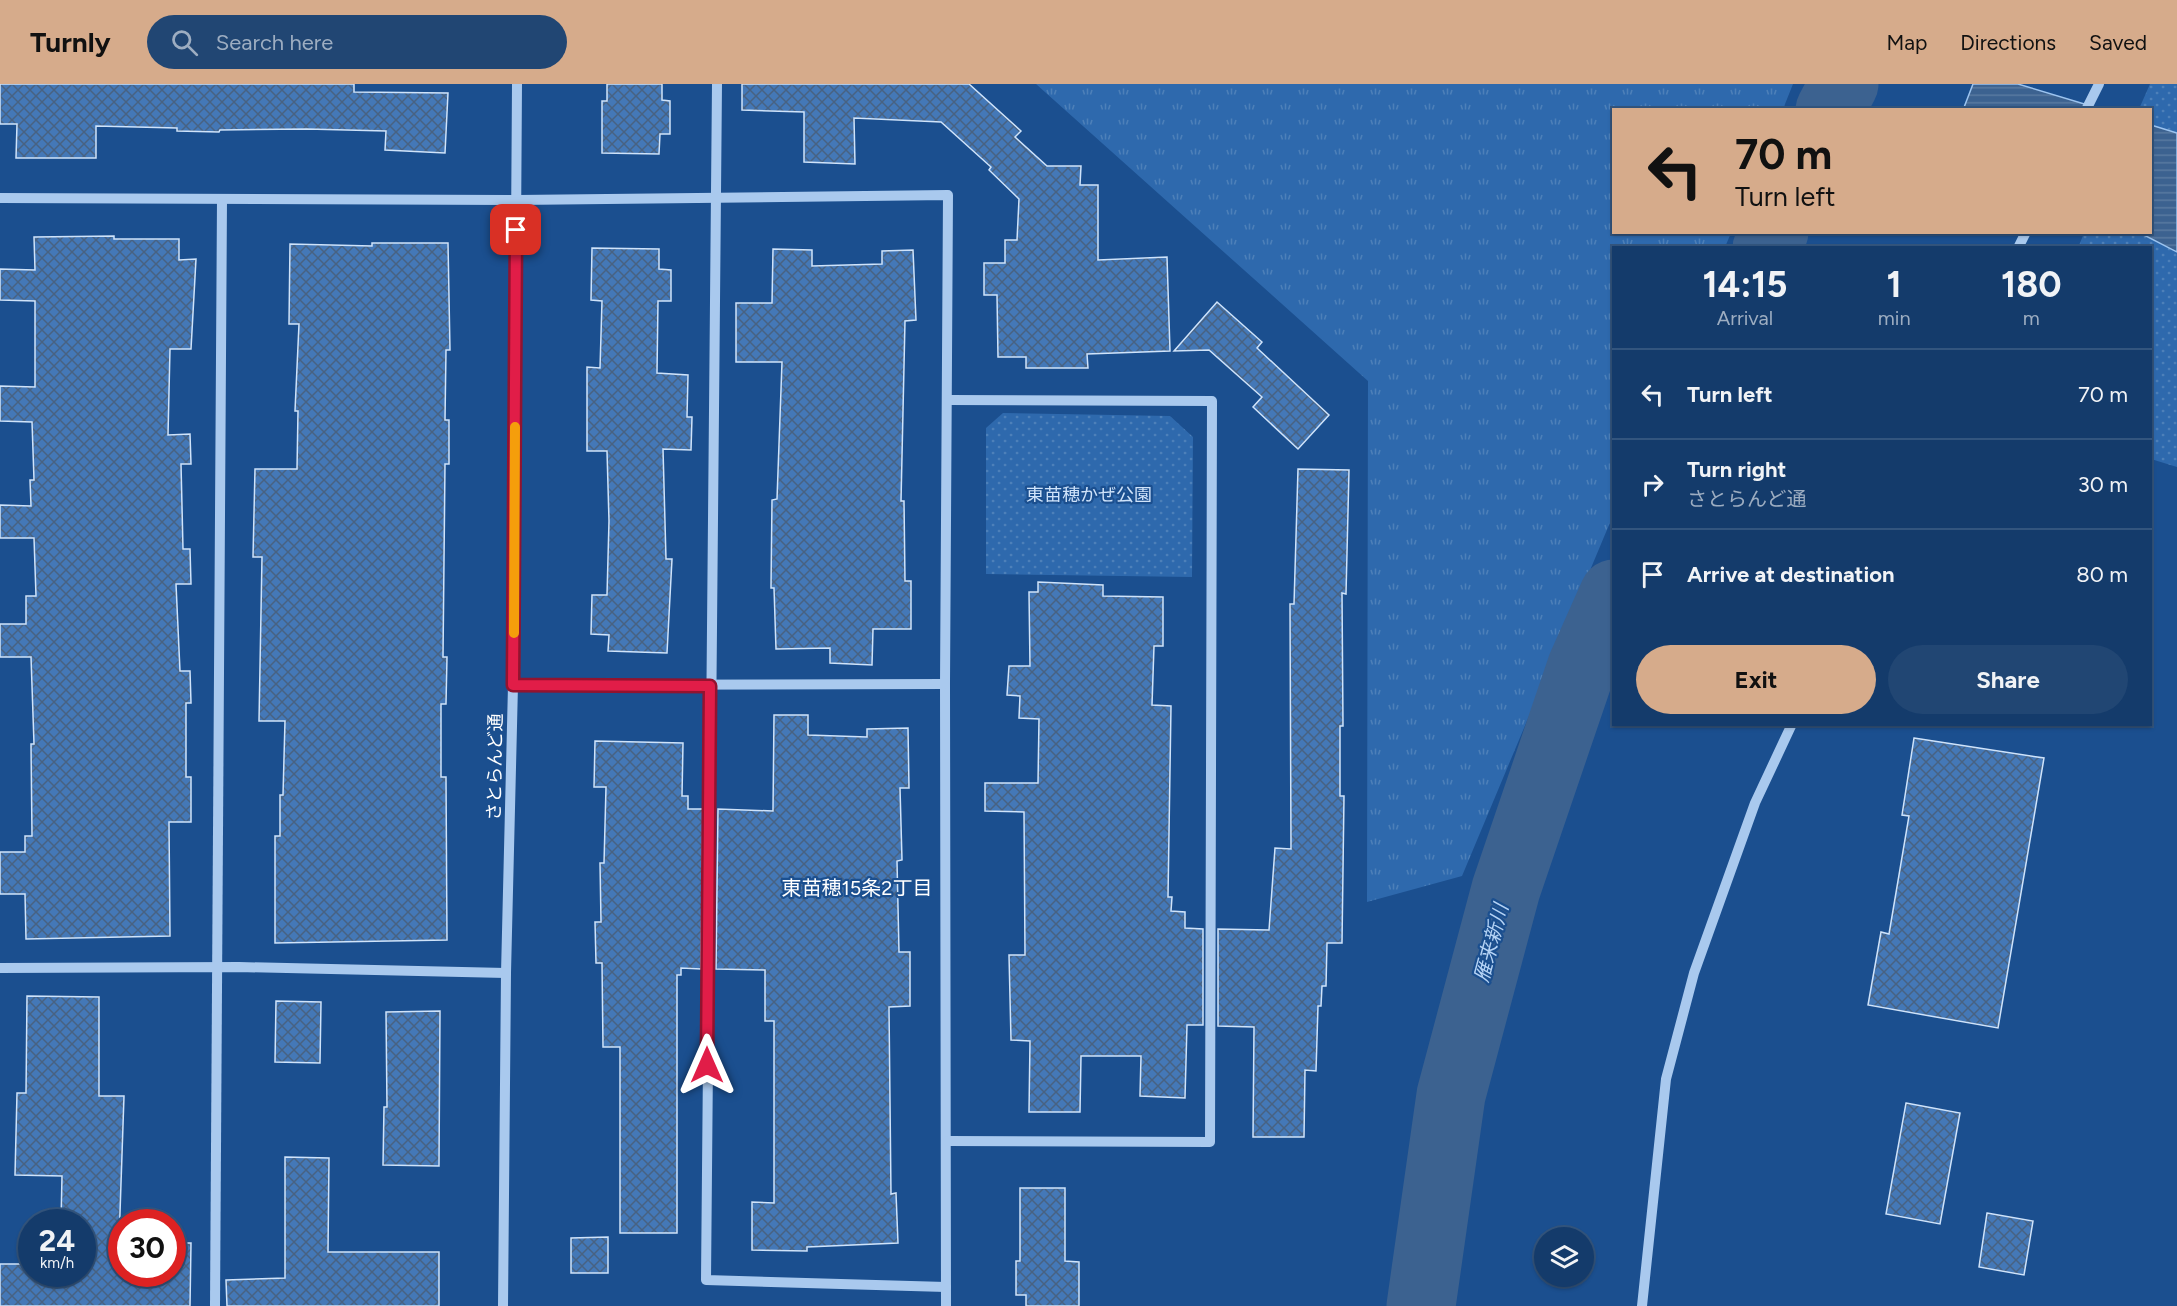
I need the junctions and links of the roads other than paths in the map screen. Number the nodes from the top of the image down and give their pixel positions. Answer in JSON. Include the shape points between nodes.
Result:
{"nodes":[{"id":1,"x":517,"y":84,"type":"edge"},
{"id":2,"x":717,"y":84,"type":"edge"},
{"id":3,"x":2098,"y":84,"type":"edge"},
{"id":4,"x":2087,"y":108,"type":"edge"},
{"id":5,"x":0,"y":198,"type":"edge"},
{"id":6,"x":717,"y":198,"type":"junction"},
{"id":7,"x":222,"y":199,"type":"junction"},
{"id":8,"x":517,"y":200,"type":"junction"},
{"id":9,"x":949,"y":400,"type":"junction"},
{"id":10,"x":945,"y":684,"type":"junction"},
{"id":11,"x":513,"y":685,"type":"junction"},
{"id":12,"x":710,"y":686,"type":"junction"},
{"id":13,"x":1791,"y":726,"type":"edge"},
{"id":14,"x":0,"y":968,"type":"edge"},
{"id":15,"x":219,"y":969,"type":"junction"},
{"id":16,"x":506,"y":973,"type":"junction"},
{"id":17,"x":948,"y":1141,"type":"junction"},
{"id":18,"x":946,"y":1287,"type":"junction"},
{"id":19,"x":215,"y":1306,"type":"edge"},
{"id":20,"x":503,"y":1306,"type":"edge"},
{"id":21,"x":946,"y":1306,"type":"edge"},
{"id":22,"x":1642,"y":1306,"type":"edge"}],
"edges":[{"from":1,"to":8,"type":"street","name":"さとらんど通"},
{"from":2,"to":6,"type":"street"},
{"from":3,"to":4,"type":"street"},
{"from":5,"to":7,"type":"street"},
{"from":6,"to":8,"type":"street"},
{"from":6,"to":9,"type":"street","via":[[948,195]]},
{"from":6,"to":12,"type":"street"},
{"from":7,"to":8,"type":"street"},
{"from":7,"to":15,"type":"street"},
{"from":8,"to":11,"type":"street","name":"さとらんど通"},
{"from":9,"to":10,"type":"street"},
{"from":9,"to":17,"type":"street","via":[[1212,401],[1212,413],[1210,1142]]},
{"from":10,"to":12,"type":"street"},
{"from":10,"to":17,"type":"street"},
{"from":11,"to":12,"type":"street"},
{"from":11,"to":16,"type":"street","name":"さとらんど通"},
{"from":12,"to":18,"type":"street","via":[[706,1280]]},
{"from":13,"to":22,"type":"street","via":[[1747,825],[1694,973],[1666,1079]]},
{"from":14,"to":15,"type":"street"},
{"from":15,"to":16,"type":"street"},
{"from":15,"to":19,"type":"street"},
{"from":16,"to":20,"type":"street","name":"さとらんど通"},
{"from":17,"to":18,"type":"street"},
{"from":18,"to":21,"type":"street"}]}
